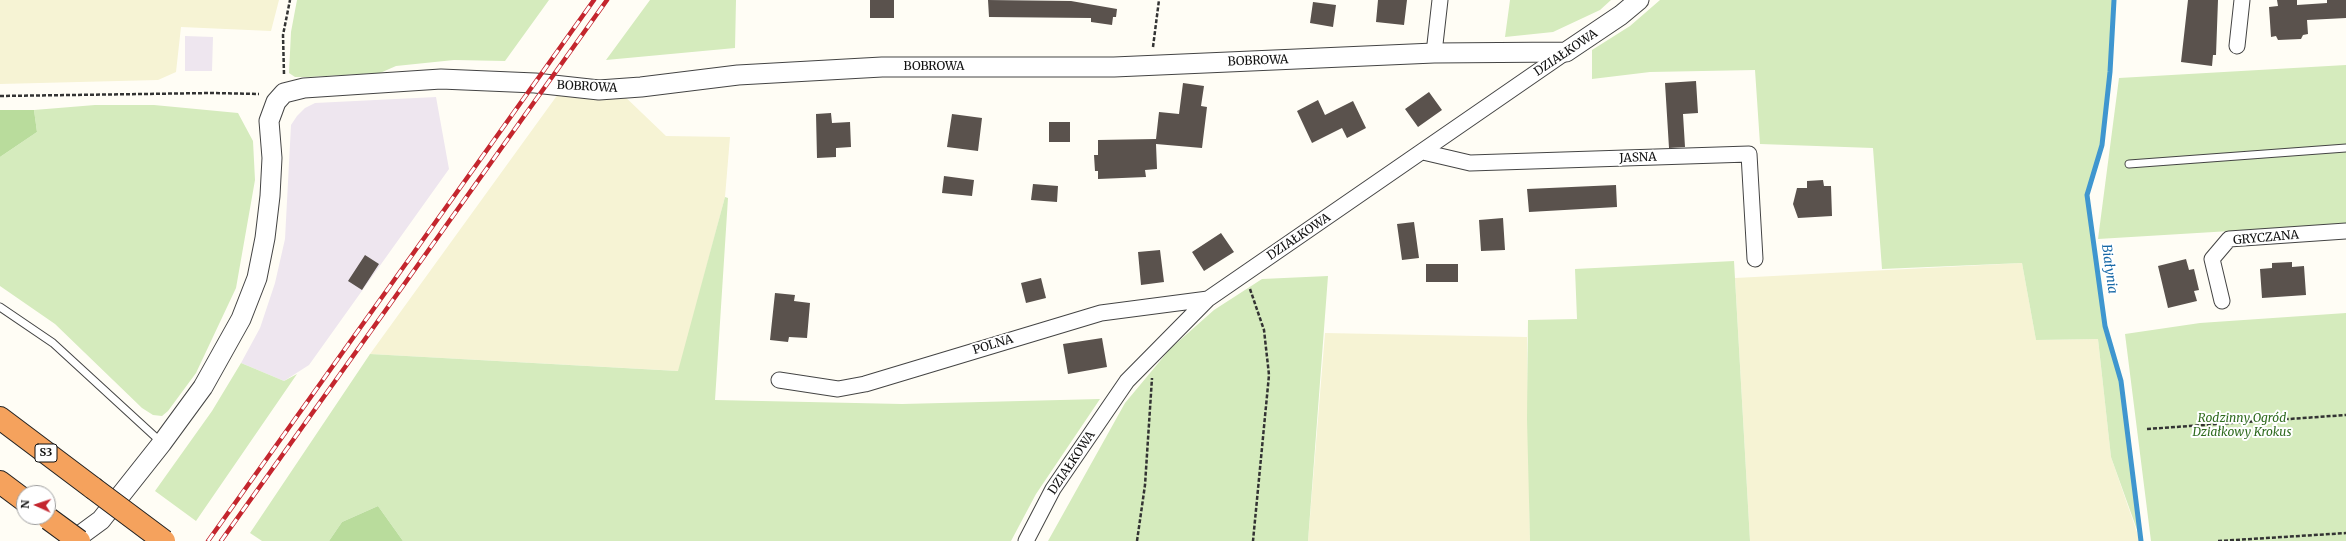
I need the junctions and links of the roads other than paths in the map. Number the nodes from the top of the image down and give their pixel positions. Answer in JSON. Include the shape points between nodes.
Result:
{"nodes":[{"id":1,"x":1440,"y":0,"type":"edge"},
{"id":2,"x":1639,"y":0,"type":"edge"},
{"id":3,"x":2242,"y":0,"type":"edge"},
{"id":4,"x":2238,"y":46,"type":"dead end"},
{"id":5,"x":1566,"y":52,"type":"junction"},
{"id":6,"x":1434,"y":53,"type":"junction"},
{"id":7,"x":2346,"y":148,"type":"edge"},
{"id":8,"x":1423,"y":152,"type":"junction"},
{"id":9,"x":2129,"y":164,"type":"dead end"},
{"id":10,"x":2346,"y":231,"type":"edge"},
{"id":11,"x":1756,"y":258,"type":"dead end"},
{"id":12,"x":1208,"y":299,"type":"junction"},
{"id":13,"x":2222,"y":301,"type":"dead end"},
{"id":14,"x":0,"y":307,"type":"edge"},
{"id":15,"x":779,"y":380,"type":"dead end"},
{"id":16,"x":0,"y":418,"type":"edge"},
{"id":17,"x":162,"y":443,"type":"junction"},
{"id":18,"x":0,"y":482,"type":"edge"},
{"id":19,"x":16,"y":494,"type":"edge"},
{"id":20,"x":56,"y":524,"type":"edge"},
{"id":21,"x":69,"y":541,"type":"edge"},
{"id":22,"x":79,"y":541,"type":"edge"},
{"id":23,"x":164,"y":541,"type":"edge"},
{"id":24,"x":1026,"y":541,"type":"edge"}],
"edges":[{"from":1,"to":6,"type":"street"},
{"from":2,"to":5,"type":"street","name":"DZIAŁKOWA","via":[[1622,15]]},
{"from":3,"to":4,"type":"street"},
{"from":5,"to":6,"type":"street","name":"BOBROWA"},
{"from":5,"to":8,"type":"street","name":"DZIAŁKOWA"},
{"from":6,"to":17,"type":"street","name":"BOBROWA","via":[[1151,65],[882,67],[738,75],[599,90],[535,83],[441,79],[304,88],[280,98],[270,121],[270,196],[257,278],[241,319],[203,387]]},
{"from":7,"to":9,"type":"lane"},
{"from":8,"to":11,"type":"street","name":"JASNA","via":[[1470,163],[1749,154]]},
{"from":8,"to":12,"type":"street","name":"DZIAŁKOWA"},
{"from":10,"to":13,"type":"street","name":"GRYCZANA","via":[[2229,239],[2212,259]]},
{"from":12,"to":15,"type":"street","name":"POLNA","via":[[1101,313],[838,389]]},
{"from":12,"to":24,"type":"street","name":"DZIAŁKOWA","via":[[1127,381],[1057,482]]},
{"from":14,"to":17,"type":"lane","via":[[53,343]]},
{"from":16,"to":23,"type":"highway","number":"S3","bridge":true},
{"from":17,"to":21,"type":"street","via":[[101,520]]},
{"from":18,"to":19,"type":"highway"},
{"from":20,"to":22,"type":"highway","bridge":true}]}
